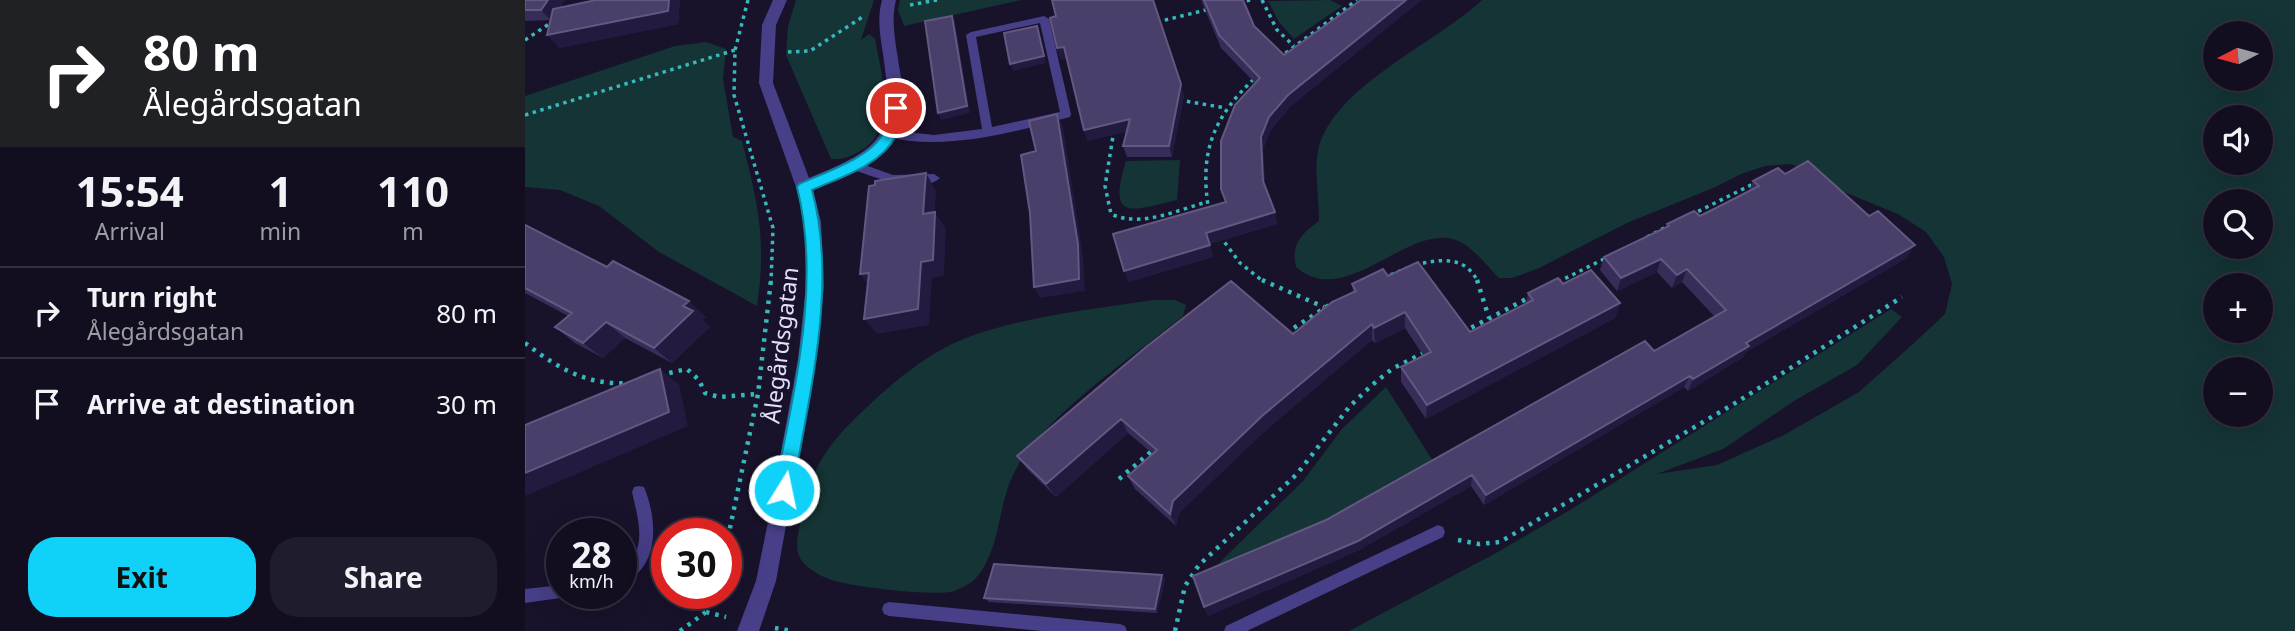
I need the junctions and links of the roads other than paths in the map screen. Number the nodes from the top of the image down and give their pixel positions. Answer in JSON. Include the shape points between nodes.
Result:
{"nodes":[{"id":1,"x":780,"y":0,"type":"edge"},
{"id":2,"x":887,"y":5,"type":"edge"},
{"id":3,"x":988,"y":132,"type":"junction"},
{"id":4,"x":890,"y":134,"type":"junction"},
{"id":5,"x":855,"y":165,"type":"junction"},
{"id":6,"x":934,"y":178,"type":"dead end"},
{"id":7,"x":804,"y":187,"type":"junction"},
{"id":8,"x":639,"y":492,"type":"dead end"},
{"id":9,"x":1438,"y":532,"type":"road end"},
{"id":10,"x":637,"y":564,"type":"edge"},
{"id":11,"x":546,"y":594,"type":"edge"},
{"id":12,"x":525,"y":596,"type":"edge"},
{"id":13,"x":889,"y":609,"type":"dead end"},
{"id":14,"x":748,"y":631,"type":"edge"},
{"id":15,"x":1120,"y":631,"type":"edge"},
{"id":16,"x":1231,"y":631,"type":"edge"}],
"edges":[{"from":1,"to":7,"type":"street","name":"Ålegårdsgatan","via":[[769,25],[766,83]]},
{"from":2,"to":4,"type":"street","via":[[896,108]]},
{"from":3,"to":3,"type":"lane","via":[[971,35],[1044,19],[1066,114]]},
{"from":3,"to":4,"type":"lane","via":[[942,139]]},
{"from":4,"to":5,"type":"street","via":[[878,150]]},
{"from":5,"to":6,"type":"lane","via":[[897,181]]},
{"from":5,"to":7,"type":"street"},
{"from":7,"to":14,"type":"street","name":"Ålegårdsgatan","via":[[816,253],[807,359],[766,581]]},
{"from":8,"to":10,"type":"lane","via":[[648,542]]},
{"from":9,"to":16,"type":"lane"},
{"from":11,"to":12,"type":"lane"},
{"from":13,"to":15,"type":"lane"}]}
